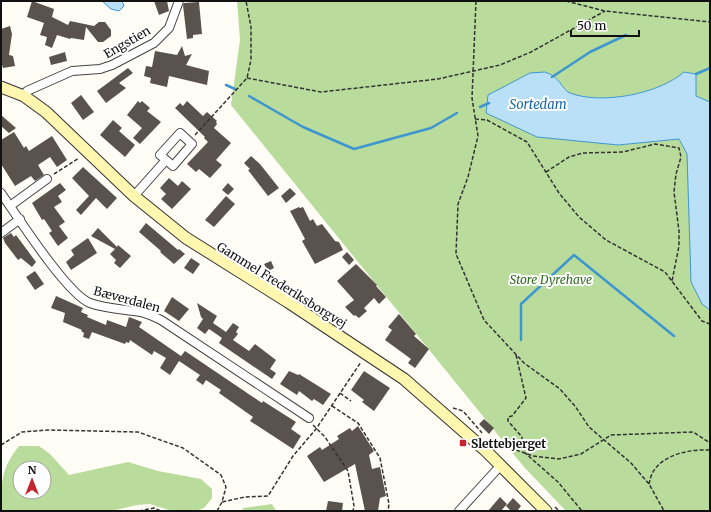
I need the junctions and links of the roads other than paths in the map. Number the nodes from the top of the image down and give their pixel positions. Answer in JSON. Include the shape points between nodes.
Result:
{"nodes":[{"id":1,"x":179,"y":1,"type":"edge"},
{"id":2,"x":1,"y":87,"type":"edge"},
{"id":3,"x":24,"y":96,"type":"junction"},
{"id":4,"x":166,"y":160,"type":"junction"},
{"id":5,"x":47,"y":179,"type":"road end"},
{"id":6,"x":1,"y":193,"type":"edge"},
{"id":7,"x":134,"y":196,"type":"junction"},
{"id":8,"x":10,"y":206,"type":"junction"},
{"id":9,"x":20,"y":219,"type":"junction"},
{"id":10,"x":1,"y":232,"type":"edge"},
{"id":11,"x":309,"y":418,"type":"road end"},
{"id":12,"x":501,"y":465,"type":"junction"},
{"id":13,"x":459,"y":511,"type":"edge"},
{"id":14,"x":546,"y":511,"type":"edge"}],
"edges":[{"from":1,"to":3,"type":"street","name":"Engstien","via":[[169,28],[154,43],[112,65],[72,72],[27,91]]},
{"from":2,"to":3,"type":"street","name":"Gammel Frederiksborgvej"},
{"from":3,"to":7,"type":"street","name":"Gammel Frederiksborgvej","via":[[52,116]]},
{"from":4,"to":4,"type":"street","via":[[172,166],[192,144],[180,133],[160,156]]},
{"from":4,"to":7,"type":"street"},
{"from":5,"to":8,"type":"street"},
{"from":6,"to":8,"type":"street","name":"Bæverdalen"},
{"from":7,"to":12,"type":"street","name":"Gammel Frederiksborgvej","via":[[186,238],[404,379]]},
{"from":8,"to":9,"type":"street","name":"Bæverdalen"},
{"from":9,"to":10,"type":"street"},
{"from":9,"to":11,"type":"street","name":"Bæverdalen","via":[[59,275],[72,290],[88,302],[106,308],[142,312],[161,320]]},
{"from":12,"to":13,"type":"street"},
{"from":12,"to":14,"type":"street","name":"Gammel Frederiksborgvej"}]}
